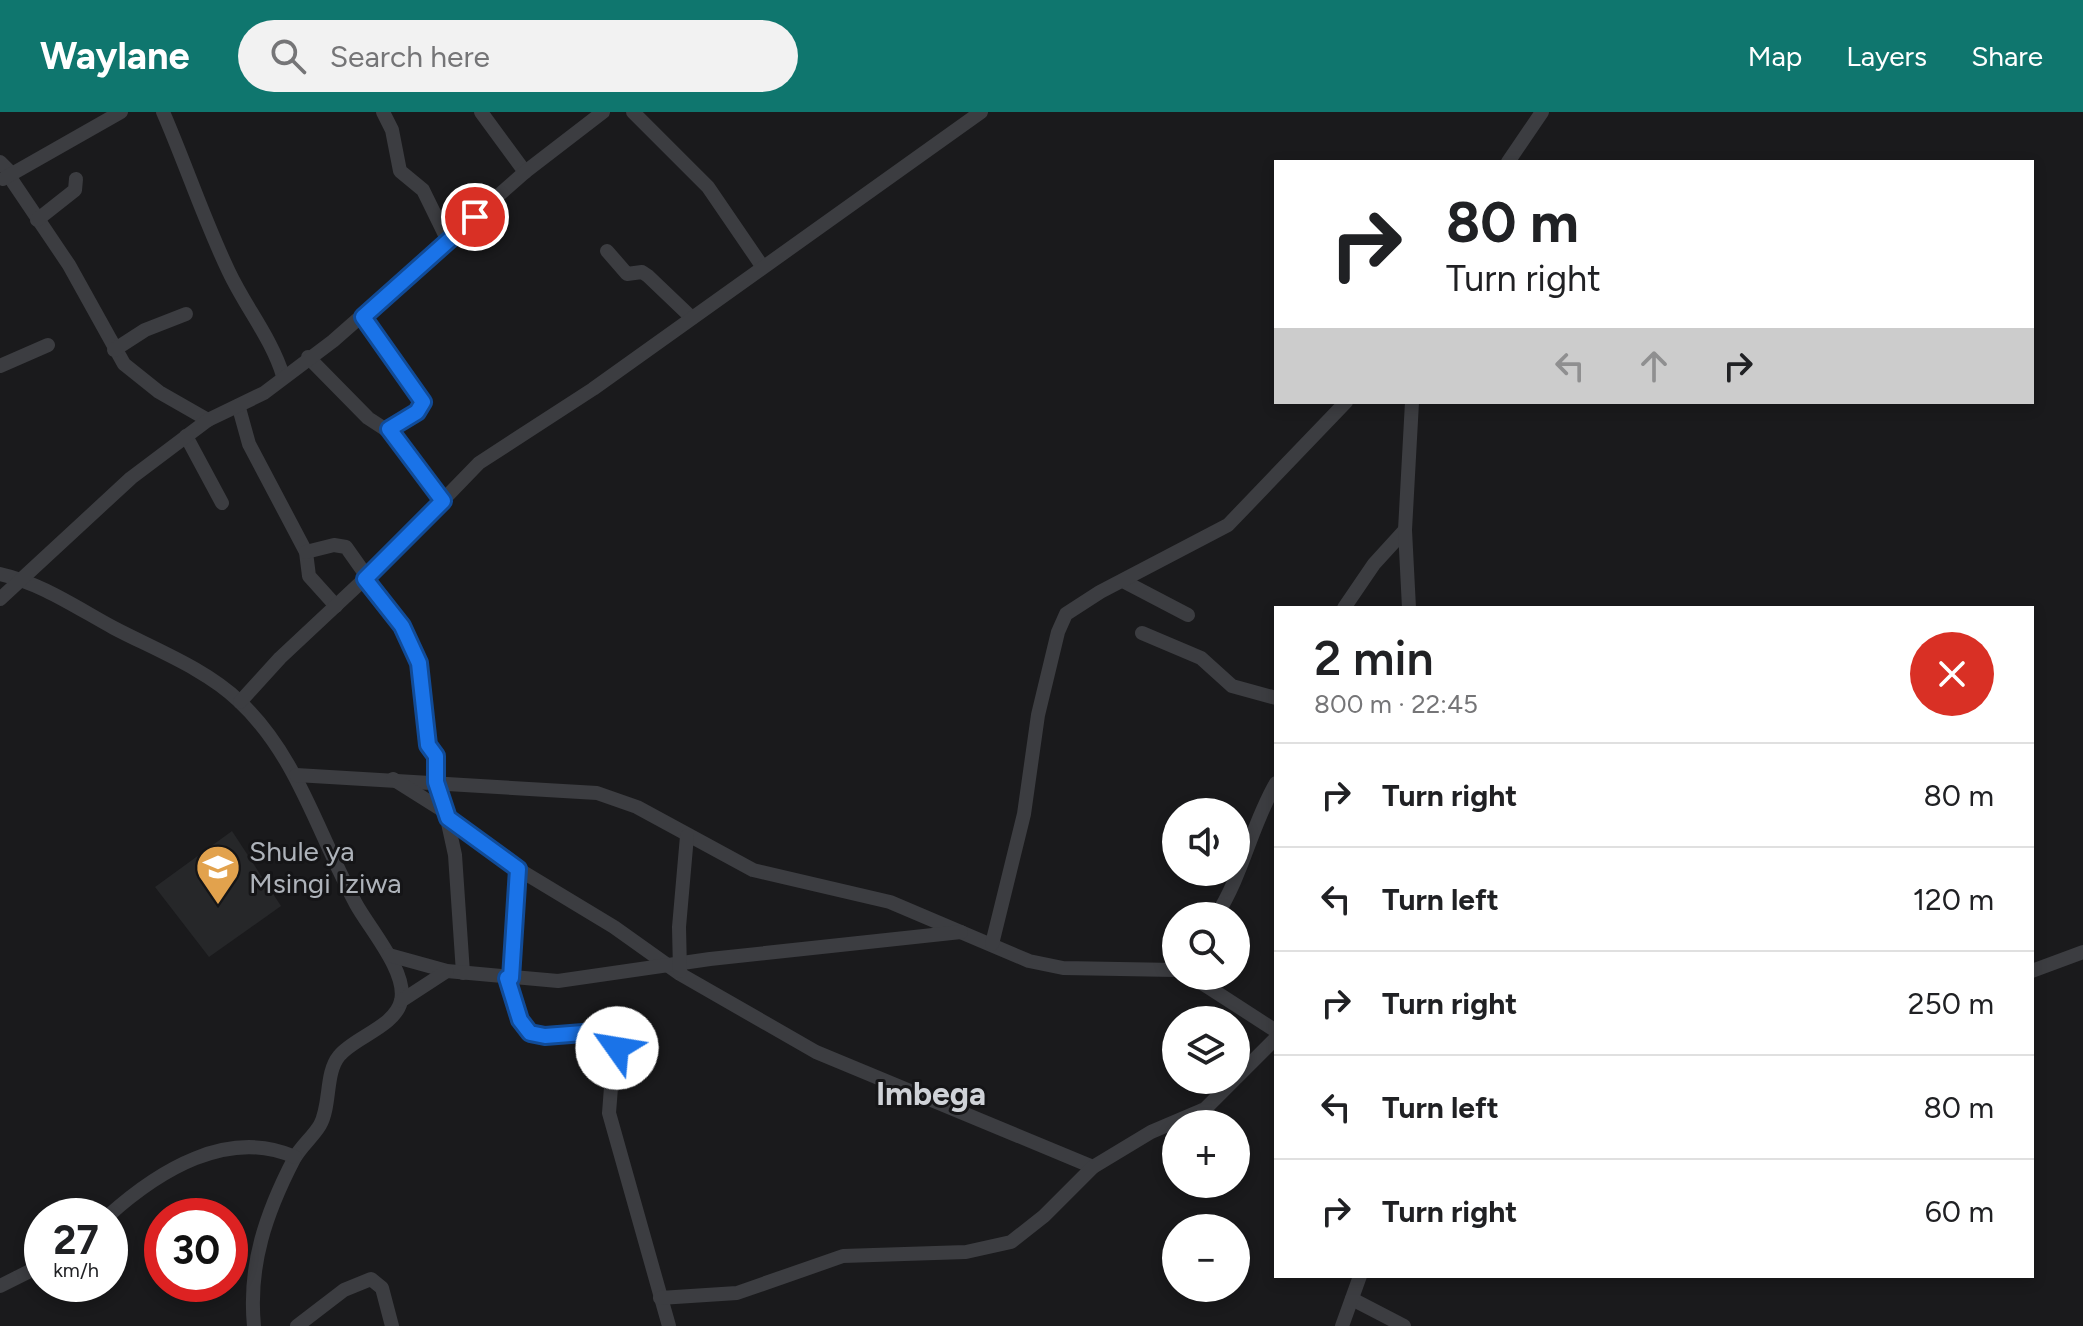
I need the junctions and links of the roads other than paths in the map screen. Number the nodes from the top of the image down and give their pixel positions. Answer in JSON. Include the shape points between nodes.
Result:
{"nodes":[{"id":1,"x":121,"y":112,"type":"edge"},
{"id":2,"x":163,"y":112,"type":"edge"},
{"id":3,"x":383,"y":112,"type":"edge"},
{"id":4,"x":481,"y":112,"type":"edge"},
{"id":5,"x":603,"y":112,"type":"edge"},
{"id":6,"x":633,"y":112,"type":"edge"},
{"id":7,"x":981,"y":112,"type":"edge"},
{"id":8,"x":1542,"y":112,"type":"edge"},
{"id":9,"x":963,"y":117,"type":"edge"},
{"id":10,"x":1509,"y":160,"type":"edge"},
{"id":11,"x":0,"y":162,"type":"edge"},
{"id":12,"x":525,"y":172,"type":"junction"},
{"id":13,"x":7,"y":177,"type":"edge"},
{"id":14,"x":76,"y":179,"type":"dead end"},
{"id":15,"x":37,"y":220,"type":"junction"},
{"id":16,"x":448,"y":241,"type":"junction"},
{"id":17,"x":607,"y":251,"type":"dead end"},
{"id":18,"x":762,"y":266,"type":"junction"},
{"id":19,"x":186,"y":314,"type":"dead end"},
{"id":20,"x":363,"y":317,"type":"junction"},
{"id":21,"x":692,"y":318,"type":"junction"},
{"id":22,"x":48,"y":345,"type":"dead end"},
{"id":23,"x":114,"y":350,"type":"junction"},
{"id":24,"x":308,"y":357,"type":"junction"},
{"id":25,"x":0,"y":366,"type":"edge"},
{"id":26,"x":283,"y":376,"type":"junction"},
{"id":27,"x":1344,"y":404,"type":"edge"},
{"id":28,"x":1412,"y":404,"type":"edge"},
{"id":29,"x":239,"y":408,"type":"junction"},
{"id":30,"x":208,"y":420,"type":"junction"},
{"id":31,"x":389,"y":429,"type":"junction"},
{"id":32,"x":186,"y":436,"type":"junction"},
{"id":33,"x":443,"y":501,"type":"junction"},
{"id":34,"x":222,"y":503,"type":"dead end"},
{"id":35,"x":1405,"y":530,"type":"junction"},
{"id":36,"x":306,"y":552,"type":"junction"},
{"id":37,"x":0,"y":574,"type":"edge"},
{"id":38,"x":23,"y":579,"type":"junction"},
{"id":39,"x":365,"y":579,"type":"junction"},
{"id":40,"x":1123,"y":581,"type":"junction"},
{"id":41,"x":0,"y":599,"type":"edge"},
{"id":42,"x":336,"y":606,"type":"junction"},
{"id":43,"x":1345,"y":606,"type":"edge"},
{"id":44,"x":1409,"y":606,"type":"edge"},
{"id":45,"x":1188,"y":615,"type":"dead end"},
{"id":46,"x":1142,"y":633,"type":"dead end"},
{"id":47,"x":1274,"y":697,"type":"edge"},
{"id":48,"x":240,"y":702,"type":"junction"},
{"id":49,"x":296,"y":775,"type":"junction"},
{"id":50,"x":393,"y":779,"type":"junction"},
{"id":51,"x":437,"y":782,"type":"junction"},
{"id":52,"x":1274,"y":791,"type":"edge"},
{"id":53,"x":448,"y":815,"type":"junction"},
{"id":54,"x":687,"y":836,"type":"junction"},
{"id":55,"x":518,"y":869,"type":"junction"},
{"id":56,"x":1225,"y":902,"type":"edge"},
{"id":57,"x":965,"y":932,"type":"junction"},
{"id":58,"x":992,"y":944,"type":"junction"},
{"id":59,"x":2083,"y":952,"type":"edge"},
{"id":60,"x":389,"y":955,"type":"junction"},
{"id":61,"x":676,"y":968,"type":"junction"},
{"id":62,"x":1162,"y":970,"type":"edge"},
{"id":63,"x":2034,"y":970,"type":"edge"},
{"id":64,"x":447,"y":971,"type":"junction"},
{"id":65,"x":463,"y":973,"type":"junction"},
{"id":66,"x":509,"y":978,"type":"junction"},
{"id":67,"x":1213,"y":990,"type":"edge"},
{"id":68,"x":401,"y":1001,"type":"junction"},
{"id":69,"x":1274,"y":1030,"type":"edge"},
{"id":70,"x":1274,"y":1040,"type":"edge"},
{"id":71,"x":1250,"y":1064,"type":"edge"},
{"id":72,"x":1220,"y":1094,"type":"edge"},
{"id":73,"x":295,"y":1157,"type":"junction"},
{"id":74,"x":1093,"y":1167,"type":"junction"},
{"id":75,"x":128,"y":1200,"type":"edge"},
{"id":76,"x":24,"y":1274,"type":"edge"},
{"id":77,"x":1359,"y":1278,"type":"edge"},
{"id":78,"x":0,"y":1286,"type":"edge"},
{"id":79,"x":660,"y":1298,"type":"junction"},
{"id":80,"x":1352,"y":1299,"type":"junction"},
{"id":81,"x":254,"y":1326,"type":"edge"},
{"id":82,"x":297,"y":1326,"type":"edge"},
{"id":83,"x":392,"y":1326,"type":"edge"},
{"id":84,"x":669,"y":1326,"type":"edge"},
{"id":85,"x":1342,"y":1326,"type":"edge"},
{"id":86,"x":1404,"y":1326,"type":"edge"}],
"edges":[{"from":1,"to":13,"type":"street"},
{"from":2,"to":26,"type":"street","via":[[229,273],[273,348]]},
{"from":3,"to":16,"type":"street","via":[[400,171],[423,190]]},
{"from":4,"to":12,"type":"street"},
{"from":5,"to":12,"type":"street"},
{"from":6,"to":18,"type":"street","via":[[708,187]]},
{"from":7,"to":9,"type":"street"},
{"from":8,"to":10,"type":"street"},
{"from":9,"to":18,"type":"street"},
{"from":11,"to":13,"type":"street"},
{"from":12,"to":16,"type":"street"},
{"from":13,"to":15,"type":"street"},
{"from":14,"to":15,"type":"street","via":[[75,190]]},
{"from":15,"to":23,"type":"street","via":[[69,265]]},
{"from":16,"to":20,"type":"street"},
{"from":17,"to":21,"type":"street","via":[[630,276],[648,276]]},
{"from":18,"to":21,"type":"street"},
{"from":19,"to":23,"type":"street","via":[[145,330]]},
{"from":20,"to":24,"type":"street"},
{"from":20,"to":31,"type":"street","via":[[423,402],[417,412]]},
{"from":21,"to":33,"type":"street","via":[[497,449]]},
{"from":22,"to":25,"type":"street"},
{"from":23,"to":30,"type":"street","via":[[142,380]]},
{"from":24,"to":26,"type":"street"},
{"from":24,"to":31,"type":"street","via":[[368,418]]},
{"from":26,"to":29,"type":"street"},
{"from":27,"to":40,"type":"street","via":[[1228,525]]},
{"from":28,"to":35,"type":"street"},
{"from":29,"to":30,"type":"street"},
{"from":29,"to":36,"type":"street","via":[[249,444]]},
{"from":30,"to":32,"type":"street"},
{"from":31,"to":33,"type":"street"},
{"from":32,"to":34,"type":"street"},
{"from":32,"to":38,"type":"street","via":[[91,512]]},
{"from":33,"to":39,"type":"street"},
{"from":35,"to":43,"type":"street"},
{"from":35,"to":44,"type":"street"},
{"from":36,"to":39,"type":"street","via":[[343,545]]},
{"from":36,"to":42,"type":"street","via":[[309,576]]},
{"from":37,"to":38,"type":"street"},
{"from":38,"to":41,"type":"street"},
{"from":38,"to":48,"type":"street","via":[[187,667]]},
{"from":39,"to":42,"type":"street"},
{"from":39,"to":51,"type":"street","via":[[402,626],[419,663]]},
{"from":40,"to":45,"type":"street"},
{"from":40,"to":58,"type":"street","via":[[1071,610],[1058,632],[1038,715],[1024,814]]},
{"from":42,"to":48,"type":"street"},
{"from":46,"to":47,"type":"street","via":[[1201,658],[1232,686]]},
{"from":48,"to":49,"type":"street"},
{"from":49,"to":50,"type":"street"},
{"from":49,"to":60,"type":"street","via":[[347,887]]},
{"from":50,"to":51,"type":"street"},
{"from":50,"to":53,"type":"street"},
{"from":51,"to":53,"type":"street"},
{"from":51,"to":54,"type":"street","via":[[597,793],[637,807]]},
{"from":52,"to":56,"type":"street","via":[[1258,815]]},
{"from":53,"to":55,"type":"street"},
{"from":53,"to":65,"type":"street"},
{"from":54,"to":57,"type":"street","via":[[753,870],[890,902]]},
{"from":54,"to":61,"type":"street"},
{"from":55,"to":61,"type":"street"},
{"from":55,"to":66,"type":"street"},
{"from":57,"to":58,"type":"street"},
{"from":57,"to":61,"type":"street"},
{"from":58,"to":62,"type":"street","via":[[1029,961],[1063,968]]},
{"from":59,"to":63,"type":"street"},
{"from":60,"to":64,"type":"street"},
{"from":60,"to":68,"type":"street"},
{"from":61,"to":66,"type":"street","via":[[558,981]]},
{"from":61,"to":74,"type":"street","via":[[828,1059]]},
{"from":64,"to":65,"type":"street"},
{"from":64,"to":68,"type":"street"},
{"from":65,"to":66,"type":"street"},
{"from":66,"to":79,"type":"street","via":[[520,1020],[530,1033],[600,1029],[615,1036],[609,1113]]},
{"from":67,"to":69,"type":"street"},
{"from":68,"to":73,"type":"street","via":[[393,1015],[338,1057],[320,1125]]},
{"from":70,"to":71,"type":"street"},
{"from":72,"to":74,"type":"street","via":[[1205,1109],[1151,1132]]},
{"from":73,"to":75,"type":"street","via":[[257,1145],[197,1158],[162,1174]]},
{"from":73,"to":81,"type":"street","via":[[253,1264]]},
{"from":74,"to":79,"type":"street","via":[[1023,1234],[998,1247],[843,1256],[737,1293]]},
{"from":76,"to":78,"type":"street"},
{"from":77,"to":80,"type":"street"},
{"from":79,"to":84,"type":"street"},
{"from":80,"to":85,"type":"street"},
{"from":80,"to":86,"type":"street"},
{"from":82,"to":83,"type":"street","via":[[344,1290],[371,1279],[382,1288]]}]}
